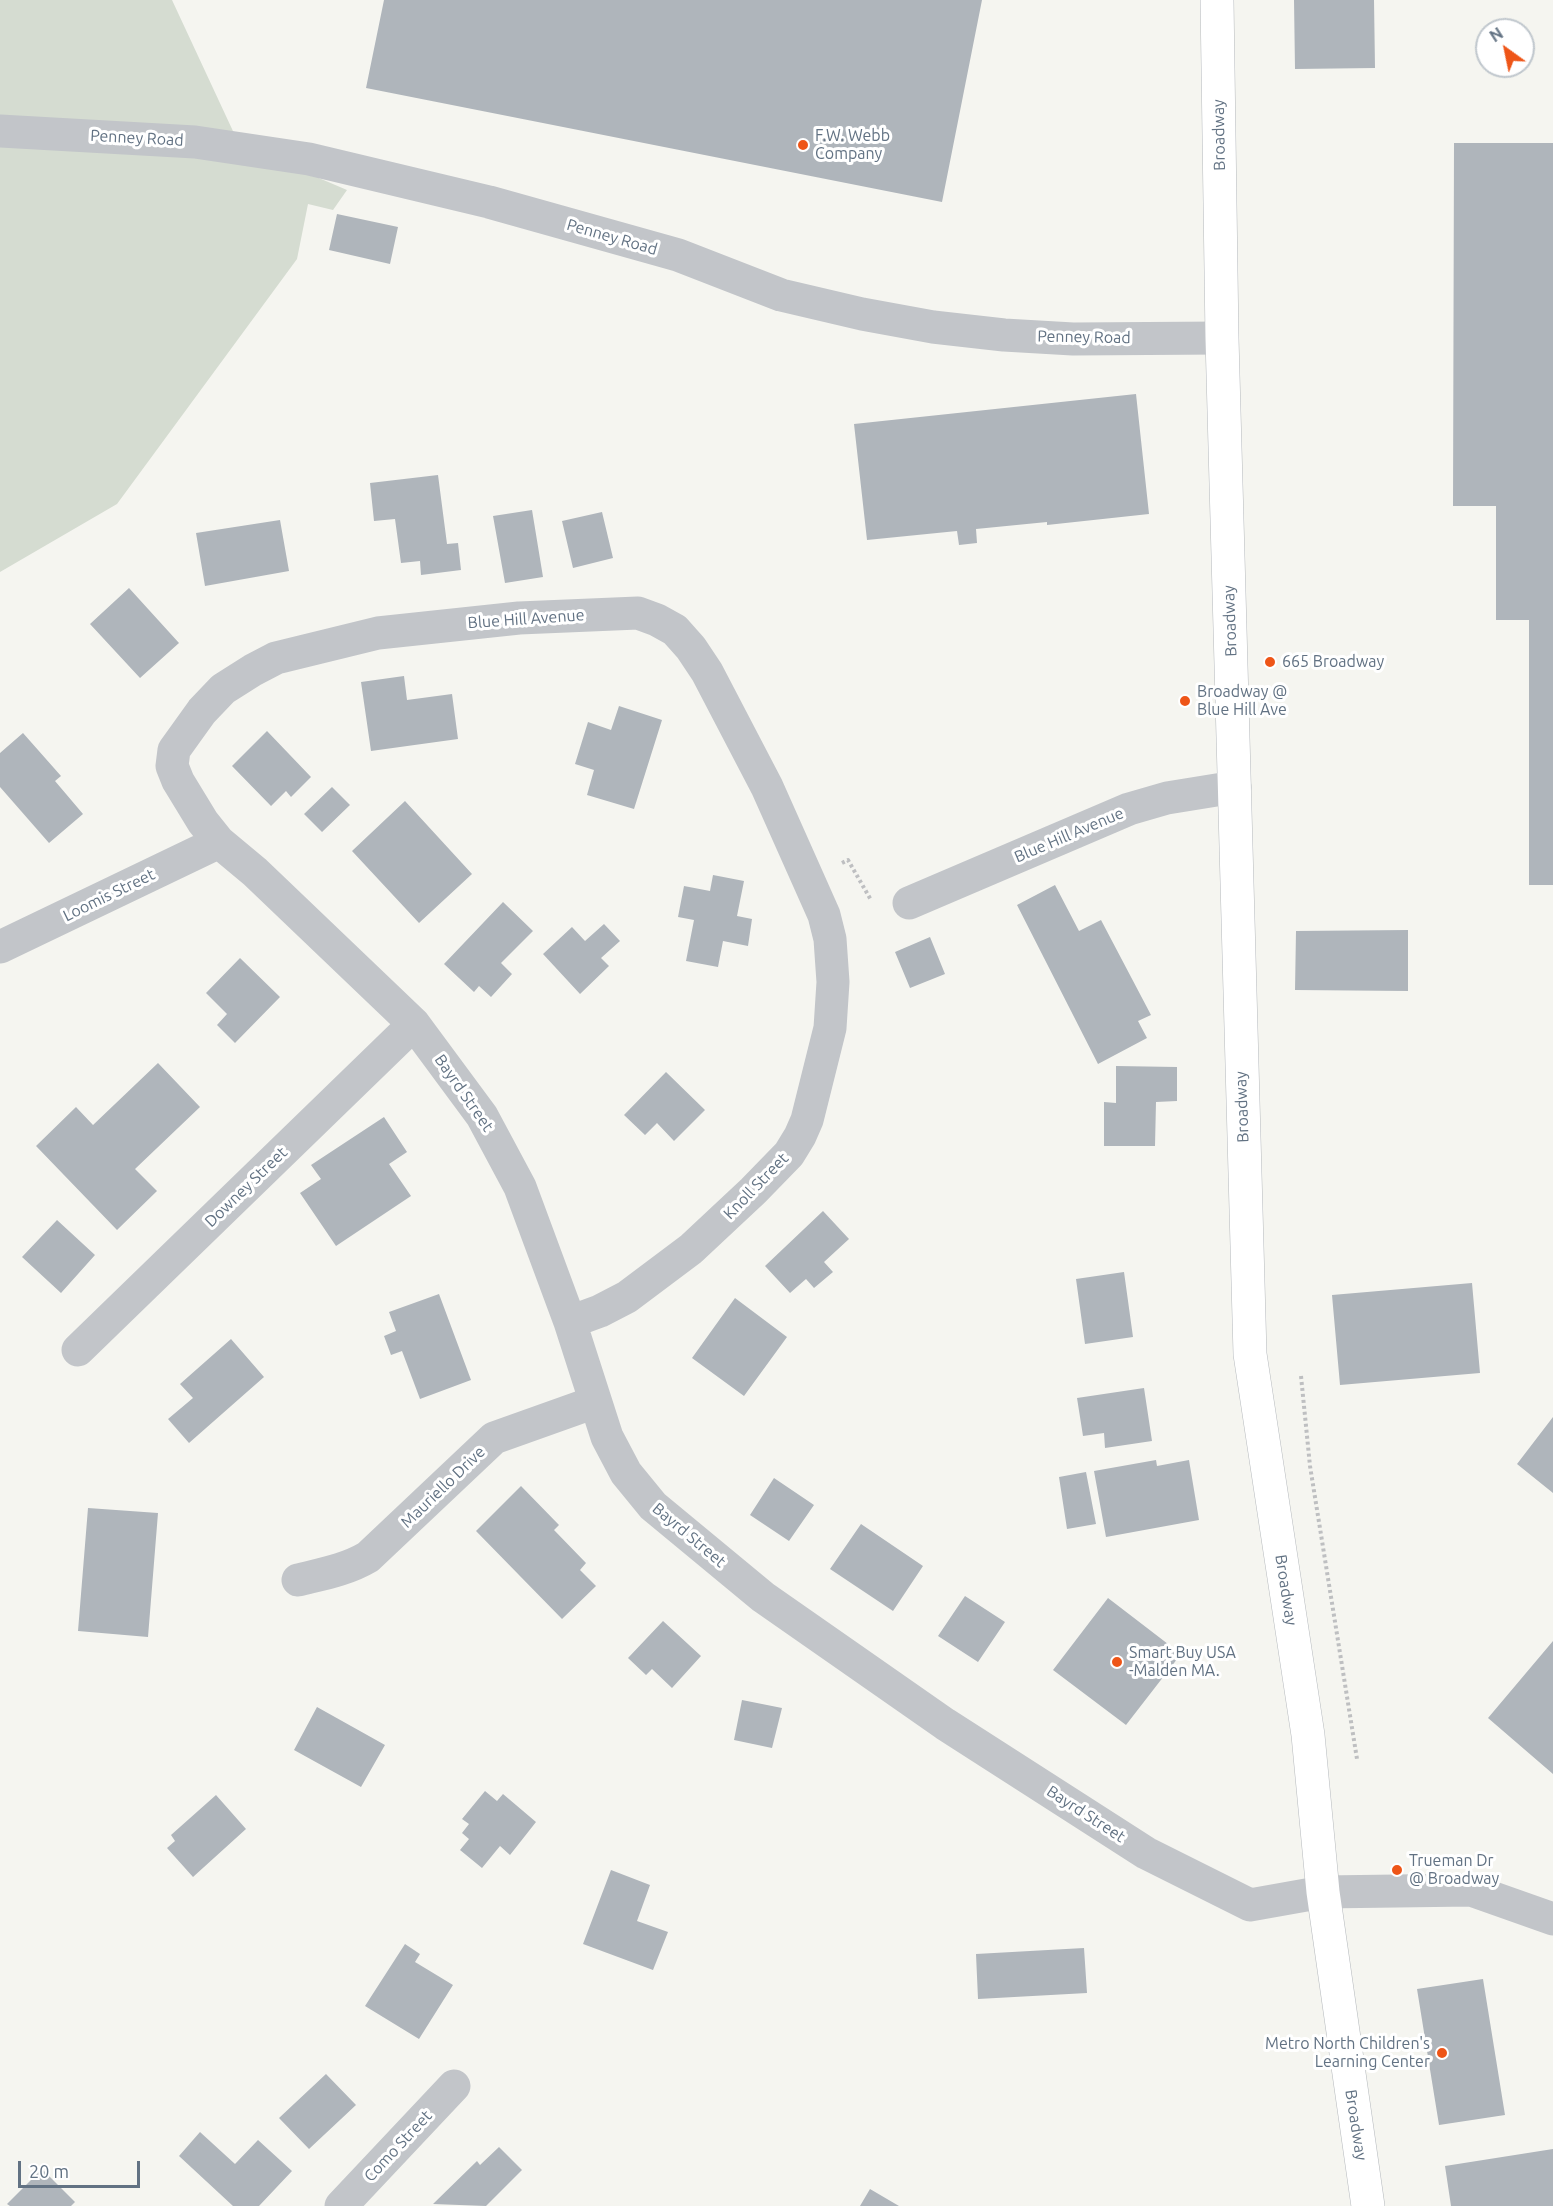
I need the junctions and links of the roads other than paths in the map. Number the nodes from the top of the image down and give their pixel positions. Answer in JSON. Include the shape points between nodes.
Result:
{"nodes":[{"id":1,"x":1217,"y":0,"type":"edge"},
{"id":2,"x":0,"y":131,"type":"edge"},
{"id":3,"x":1222,"y":338,"type":"junction"},
{"id":4,"x":1235,"y":787,"type":"junction"},
{"id":5,"x":219,"y":842,"type":"junction"},
{"id":6,"x":909,"y":903,"type":"road end"},
{"id":7,"x":830,"y":939,"type":"joint"},
{"id":8,"x":0,"y":947,"type":"edge"},
{"id":9,"x":414,"y":1024,"type":"junction"},
{"id":10,"x":570,"y":1322,"type":"junction"},
{"id":11,"x":78,"y":1350,"type":"dead end"},
{"id":12,"x":594,"y":1402,"type":"junction"},
{"id":13,"x":298,"y":1580,"type":"dead end"},
{"id":14,"x":1323,"y":1892,"type":"junction"},
{"id":15,"x":1553,"y":1919,"type":"edge"},
{"id":16,"x":454,"y":2086,"type":"dead end"},
{"id":17,"x":341,"y":2206,"type":"edge"},
{"id":18,"x":1368,"y":2206,"type":"edge"}],
"edges":[{"from":1,"to":3,"type":"main road","name":"Broadway"},
{"from":2,"to":3,"type":"street","name":"Penney Road","via":[[195,142],[309,159],[489,202],[678,255],[781,295],[933,327],[1073,339]]},
{"from":3,"to":4,"type":"main road","name":"Broadway"},
{"from":4,"to":6,"type":"street","name":"Blue Hill Avenue","via":[[1167,798],[1129,809]]},
{"from":4,"to":14,"type":"main road","name":"Broadway","via":[[1250,1354],[1308,1735]]},
{"from":5,"to":7,"type":"street","name":"Blue Hill Avenue","via":[[178,781],[172,766],[174,750],[223,689],[253,670],[276,658],[378,633],[519,618],[638,613],[675,630],[707,672],[766,787],[824,915]]},
{"from":5,"to":8,"type":"street","name":"Loomis Street"},
{"from":5,"to":9,"type":"street","name":"Bayrd Street"},
{"from":7,"to":10,"type":"street","name":"Knoll Street","via":[[830,1028],[807,1119],[789,1154],[660,1275],[627,1297]]},
{"from":9,"to":10,"type":"street","name":"Bayrd Street","via":[[482,1116],[503,1153],[520,1187]]},
{"from":9,"to":11,"type":"street","name":"Downey Street"},
{"from":10,"to":12,"type":"street","name":"Bayrd Street"},
{"from":12,"to":13,"type":"street","name":"Mauriello Drive","via":[[494,1438],[368,1557],[355,1565]]},
{"from":12,"to":14,"type":"street","name":"Bayrd Street","via":[[626,1473],[653,1506],[763,1597],[945,1724],[1146,1853],[1250,1905]]},
{"from":14,"to":15,"type":"street","name":"Bayrd Street","via":[[1471,1890]]},
{"from":14,"to":18,"type":"main road","name":"Broadway"},
{"from":16,"to":17,"type":"street","name":"Como Street"}]}
